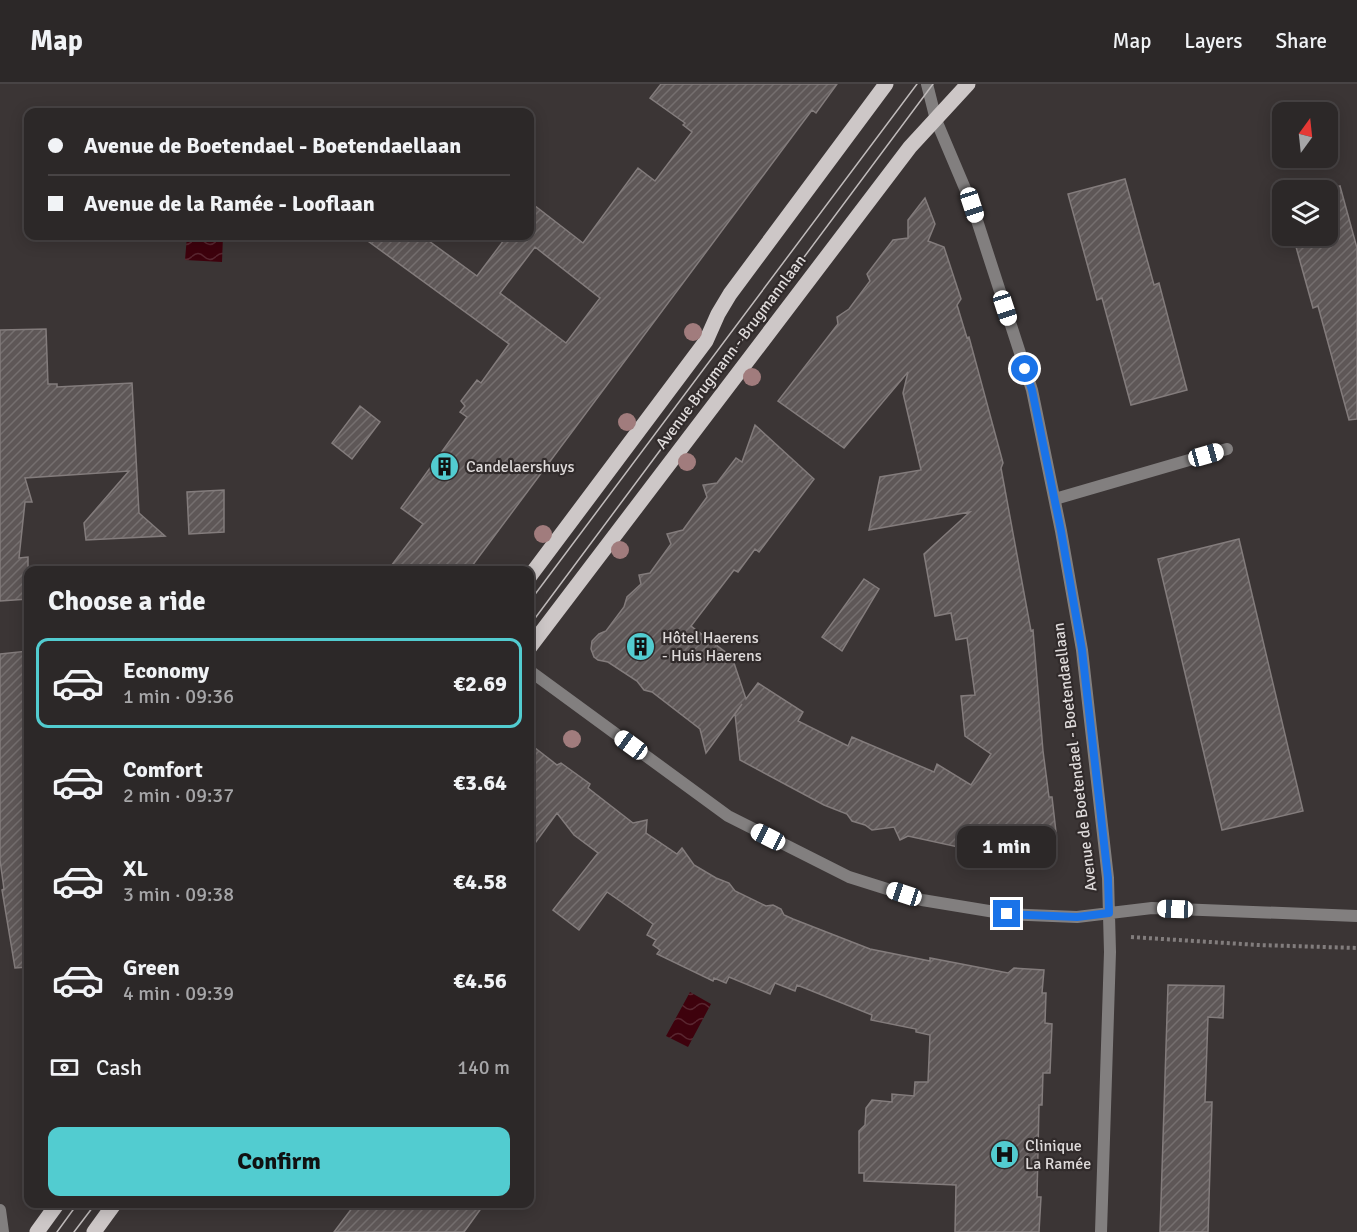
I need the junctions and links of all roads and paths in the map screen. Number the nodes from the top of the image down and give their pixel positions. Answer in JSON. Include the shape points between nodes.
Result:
{"nodes":[{"id":1,"x":886,"y":84,"type":"edge"},
{"id":2,"x":927,"y":84,"type":"edge"},
{"id":3,"x":968,"y":84,"type":"edge"},
{"id":4,"x":936,"y":120,"type":"junction"},
{"id":5,"x":1227,"y":449,"type":"dead end"},
{"id":6,"x":1055,"y":499,"type":"junction"},
{"id":7,"x":534,"y":571,"type":"edge"},
{"id":8,"x":534,"y":642,"type":"edge"},
{"id":9,"x":534,"y":674,"type":"edge"},
{"id":10,"x":1109,"y":913,"type":"junction"},
{"id":11,"x":1357,"y":916,"type":"edge"},
{"id":12,"x":1109,"y":936,"type":"junction"},
{"id":13,"x":1357,"y":948,"type":"edge"},
{"id":14,"x":54,"y":1208,"type":"edge"},
{"id":15,"x":111,"y":1208,"type":"edge"},
{"id":16,"x":0,"y":1210,"type":"edge"},
{"id":17,"x":3,"y":1232,"type":"edge"},
{"id":18,"x":37,"y":1232,"type":"edge"},
{"id":19,"x":94,"y":1232,"type":"edge"},
{"id":20,"x":1101,"y":1232,"type":"edge"}],
"edges":[{"from":1,"to":7,"type":"main road","name":"Avenue Brugmann - Brugmannlaan","via":[[730,294],[706,341]]},
{"from":2,"to":4,"type":"street","name":"Avenue de Boetendael - Boetendaellaan"},
{"from":3,"to":4,"type":"main road","name":"Avenue Brugmann - Brugmannlaan"},
{"from":4,"to":6,"type":"street","name":"Avenue de Boetendael - Boetendaellaan","via":[[972,205],[1032,390]]},
{"from":4,"to":8,"type":"main road","name":"Avenue Brugmann - Brugmannlaan","via":[[910,147]]},
{"from":5,"to":6,"type":"street"},
{"from":6,"to":10,"type":"street","name":"Avenue de Boetendael - Boetendaellaan","via":[[1082,650]]},
{"from":9,"to":10,"type":"street","via":[[728,816],[849,877],[922,900],[1007,914],[1077,917]]},
{"from":10,"to":11,"type":"street","via":[[1152,908]]},
{"from":10,"to":12,"type":"street","name":"Avenue de Boetendael - Boetendaellaan"},
{"from":12,"to":13,"type":"path"},
{"from":12,"to":20,"type":"street","name":"Avenue de Boetendael - Boetendaellaan"},
{"from":14,"to":18,"type":"main road"},
{"from":15,"to":19,"type":"main road"},
{"from":16,"to":17,"type":"street"}]}
